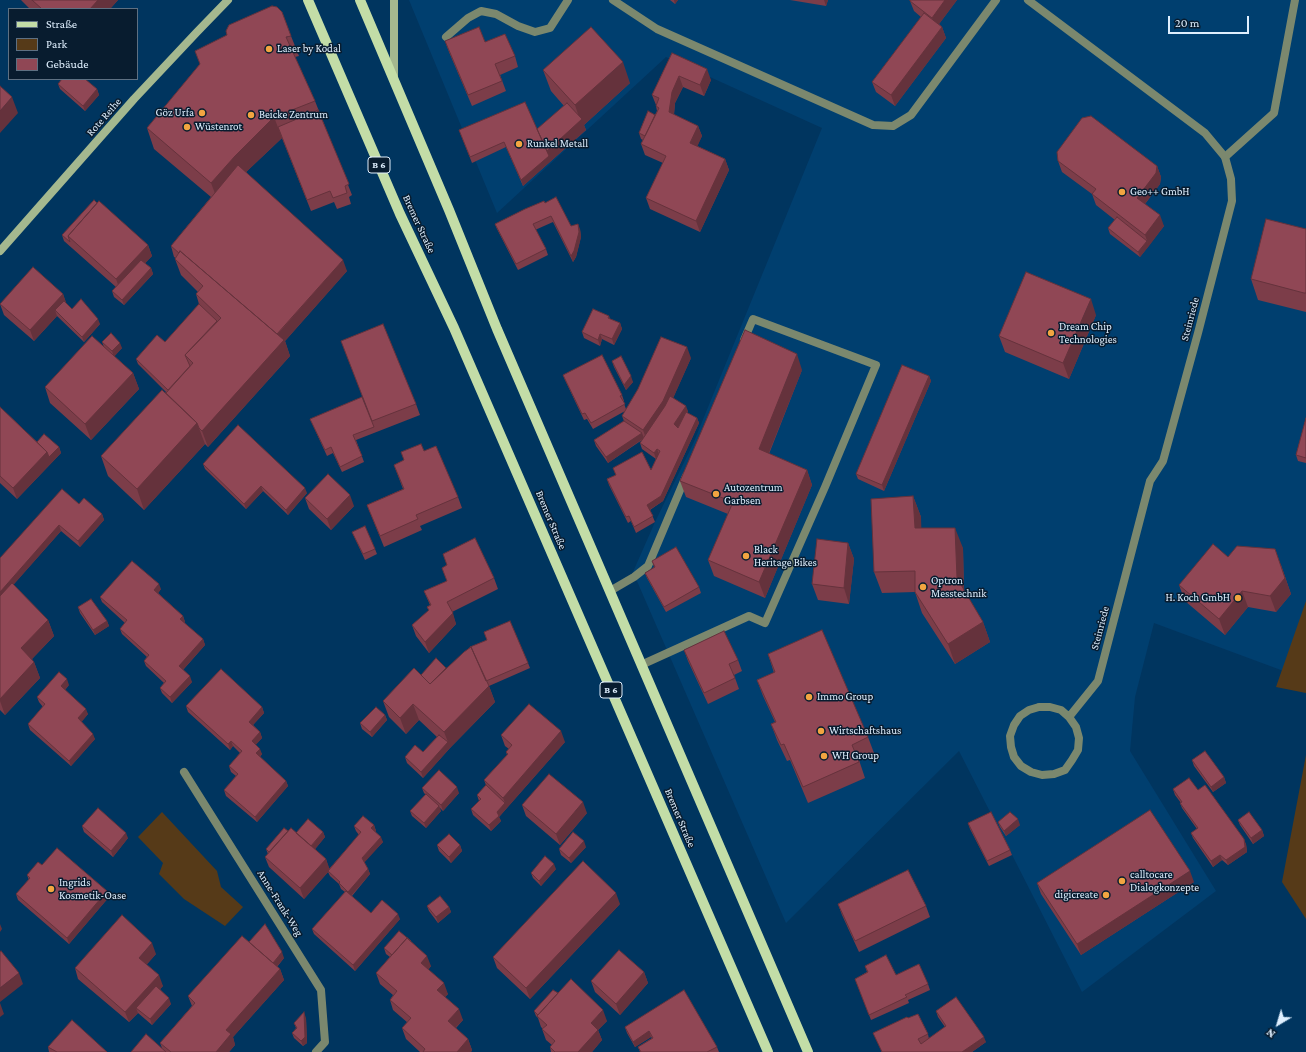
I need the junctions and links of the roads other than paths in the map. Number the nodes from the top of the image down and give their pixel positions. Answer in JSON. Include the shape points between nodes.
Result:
{"nodes":[{"id":1,"x":228,"y":0,"type":"edge"},
{"id":2,"x":308,"y":0,"type":"edge"},
{"id":3,"x":360,"y":0,"type":"edge"},
{"id":4,"x":394,"y":0,"type":"edge"},
{"id":5,"x":568,"y":0,"type":"edge"},
{"id":6,"x":614,"y":0,"type":"edge"},
{"id":7,"x":996,"y":0,"type":"edge"},
{"id":8,"x":1028,"y":0,"type":"edge"},
{"id":9,"x":1295,"y":0,"type":"edge"},
{"id":10,"x":446,"y":37,"type":"dead end"},
{"id":11,"x":394,"y":79,"type":"junction"},
{"id":12,"x":1225,"y":157,"type":"junction"},
{"id":13,"x":0,"y":251,"type":"edge"},
{"id":14,"x":741,"y":346,"type":"edge"},
{"id":15,"x":688,"y":471,"type":"edge"},
{"id":16,"x":610,"y":591,"type":"junction"},
{"id":17,"x":641,"y":665,"type":"junction"},
{"id":18,"x":1069,"y":717,"type":"junction"},
{"id":19,"x":184,"y":772,"type":"dead end"},
{"id":20,"x":316,"y":1052,"type":"edge"},
{"id":21,"x":768,"y":1052,"type":"edge"},
{"id":22,"x":808,"y":1052,"type":"edge"}],
"edges":[{"from":1,"to":13,"type":"street","name":"Rote Reihe","via":[[134,99]]},
{"from":2,"to":21,"type":"main road","name":"Bremer Straße","number":"B 6","via":[[400,214],[464,350]]},
{"from":3,"to":11,"type":"main road"},
{"from":4,"to":11,"type":"street"},
{"from":5,"to":10,"type":"street","via":[[550,28],[535,32],[496,14],[481,11],[468,18]]},
{"from":6,"to":7,"type":"street","via":[[657,29],[873,126],[893,126],[911,115]]},
{"from":8,"to":12,"type":"street","name":"Steinriede","via":[[1205,133]]},
{"from":9,"to":12,"type":"street","via":[[1274,113]]},
{"from":11,"to":16,"type":"main road","via":[[497,329]]},
{"from":12,"to":18,"type":"street","name":"Steinriede","via":[[1231,179],[1232,201],[1163,461],[1150,481],[1098,680]]},
{"from":14,"to":17,"type":"street","via":[[753,319],[876,365],[765,623],[749,616]]},
{"from":15,"to":16,"type":"street","via":[[648,566]]},
{"from":16,"to":17,"type":"main road"},
{"from":17,"to":22,"type":"main road"},
{"from":18,"to":18,"type":"street","via":[[1061,710],[1039,706],[1020,716],[1010,736],[1010,747],[1021,766],[1042,775],[1065,770],[1078,750],[1079,738],[1076,727]]},
{"from":19,"to":20,"type":"street","name":"Anne-Frank-Weg","via":[[321,990],[325,1042]]}]}
